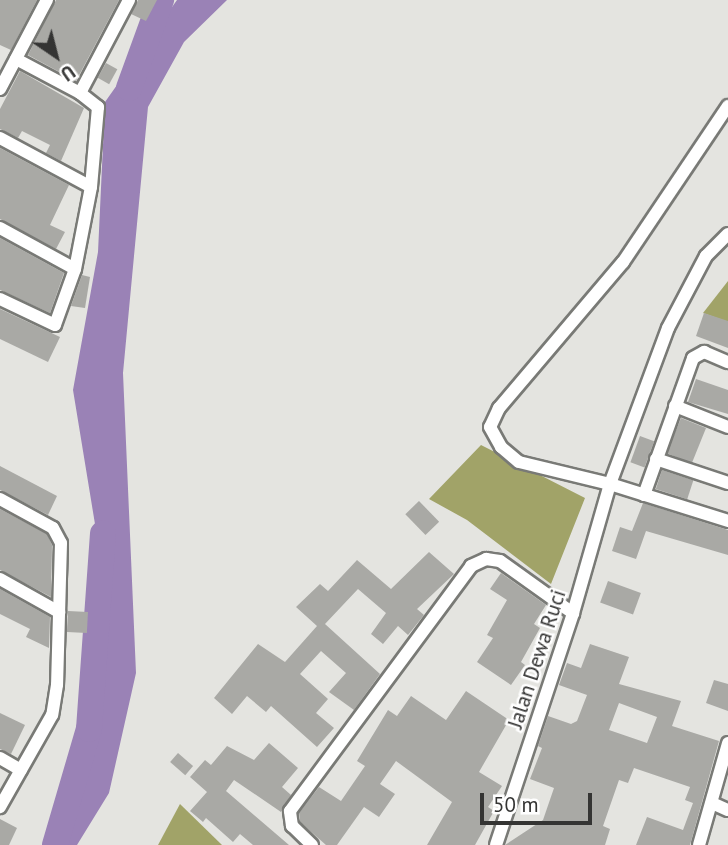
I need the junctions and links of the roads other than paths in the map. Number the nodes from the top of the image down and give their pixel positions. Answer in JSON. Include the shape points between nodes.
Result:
{"nodes":[{"id":1,"x":47,"y":0,"type":"edge"},
{"id":2,"x":129,"y":0,"type":"edge"},
{"id":3,"x":16,"y":59,"type":"junction"},
{"id":4,"x":0,"y":89,"type":"edge"},
{"id":5,"x":80,"y":93,"type":"junction"},
{"id":6,"x":728,"y":106,"type":"edge"},
{"id":7,"x":0,"y":138,"type":"edge"},
{"id":8,"x":91,"y":187,"type":"junction"},
{"id":9,"x":0,"y":228,"type":"edge"},
{"id":10,"x":728,"y":234,"type":"edge"},
{"id":11,"x":75,"y":269,"type":"junction"},
{"id":12,"x":0,"y":299,"type":"edge"},
{"id":13,"x":728,"y":362,"type":"edge"},
{"id":14,"x":675,"y":406,"type":"junction"},
{"id":15,"x":728,"y":427,"type":"edge"},
{"id":16,"x":656,"y":459,"type":"junction"},
{"id":17,"x":728,"y":482,"type":"edge"},
{"id":18,"x":610,"y":484,"type":"junction"},
{"id":19,"x":644,"y":495,"type":"junction"},
{"id":20,"x":0,"y":499,"type":"edge"},
{"id":21,"x":728,"y":521,"type":"edge"},
{"id":22,"x":0,"y":579,"type":"edge"},
{"id":23,"x":59,"y":612,"type":"junction"},
{"id":24,"x":573,"y":613,"type":"junction"},
{"id":25,"x":728,"y":743,"type":"edge"},
{"id":26,"x":0,"y":758,"type":"edge"},
{"id":27,"x":21,"y":770,"type":"junction"},
{"id":28,"x":712,"y":803,"type":"junction"},
{"id":29,"x":0,"y":807,"type":"edge"},
{"id":30,"x":728,"y":810,"type":"edge"},
{"id":31,"x":312,"y":845,"type":"edge"},
{"id":32,"x":496,"y":845,"type":"edge"},
{"id":33,"x":699,"y":845,"type":"edge"}],
"edges":[{"from":1,"to":3,"type":"street"},
{"from":2,"to":5,"type":"street"},
{"from":3,"to":4,"type":"street"},
{"from":3,"to":5,"type":"street"},
{"from":5,"to":8,"type":"street","via":[[98,107]]},
{"from":6,"to":18,"type":"street","via":[[623,262],[491,421],[495,440],[520,462]]},
{"from":7,"to":8,"type":"street"},
{"from":8,"to":11,"type":"street"},
{"from":9,"to":11,"type":"street"},
{"from":10,"to":18,"type":"street","name":"Jalan Dewa Ruci","via":[[706,256],[668,328]]},
{"from":11,"to":12,"type":"street","via":[[55,325]]},
{"from":13,"to":14,"type":"street","via":[[704,352],[697,355]]},
{"from":14,"to":15,"type":"street"},
{"from":14,"to":16,"type":"street"},
{"from":16,"to":17,"type":"street"},
{"from":16,"to":19,"type":"street"},
{"from":18,"to":19,"type":"street"},
{"from":18,"to":24,"type":"street","name":"Jalan Dewa Ruci"},
{"from":19,"to":21,"type":"street"},
{"from":20,"to":23,"type":"street","via":[[60,536]]},
{"from":22,"to":23,"type":"street"},
{"from":23,"to":27,"type":"street","via":[[52,715]]},
{"from":24,"to":31,"type":"street","via":[[500,561],[486,559],[471,566],[290,811],[292,826]]},
{"from":24,"to":32,"type":"street","name":"Jalan Dewa Ruci"},
{"from":25,"to":28,"type":"street"},
{"from":26,"to":27,"type":"street"},
{"from":27,"to":29,"type":"street"},
{"from":28,"to":30,"type":"street"},
{"from":28,"to":33,"type":"street"}]}
